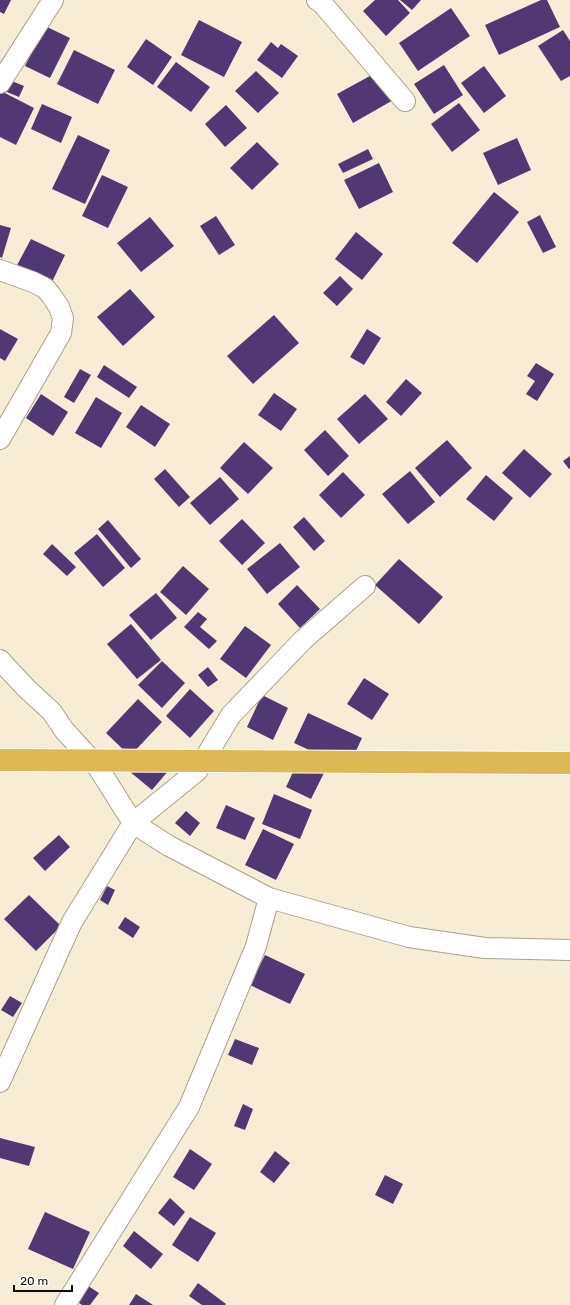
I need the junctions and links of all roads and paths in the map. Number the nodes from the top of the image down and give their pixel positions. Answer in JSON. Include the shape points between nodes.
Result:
{"nodes":[{"id":1,"x":53,"y":0,"type":"edge"},
{"id":2,"x":317,"y":0,"type":"edge"},
{"id":3,"x":0,"y":83,"type":"edge"},
{"id":4,"x":405,"y":101,"type":"dead end"},
{"id":5,"x":0,"y":270,"type":"edge"},
{"id":6,"x":0,"y":439,"type":"edge"},
{"id":7,"x":365,"y":586,"type":"dead end"},
{"id":8,"x":0,"y":660,"type":"edge"},
{"id":9,"x":0,"y":760,"type":"edge"},
{"id":10,"x":570,"y":763,"type":"edge"},
{"id":11,"x":133,"y":823,"type":"junction"},
{"id":12,"x":269,"y":898,"type":"junction"},
{"id":13,"x":570,"y":950,"type":"edge"},
{"id":14,"x":0,"y":1082,"type":"edge"},
{"id":15,"x":65,"y":1305,"type":"edge"}],
"edges":[{"from":1,"to":3,"type":"street"},
{"from":2,"to":4,"type":"street"},
{"from":5,"to":6,"type":"street","via":[[45,288],[59,307],[63,318],[61,333]]},
{"from":7,"to":11,"type":"street","via":[[303,640],[231,715],[197,771]]},
{"from":8,"to":11,"type":"street","via":[[52,712],[64,730],[98,766]]},
{"from":9,"to":10,"type":"highway"},
{"from":11,"to":12,"type":"street","via":[[169,846]]},
{"from":11,"to":14,"type":"street","via":[[72,922]]},
{"from":12,"to":13,"type":"street","via":[[409,937],[485,948]]},
{"from":12,"to":15,"type":"street","via":[[256,946],[189,1107]]}]}
